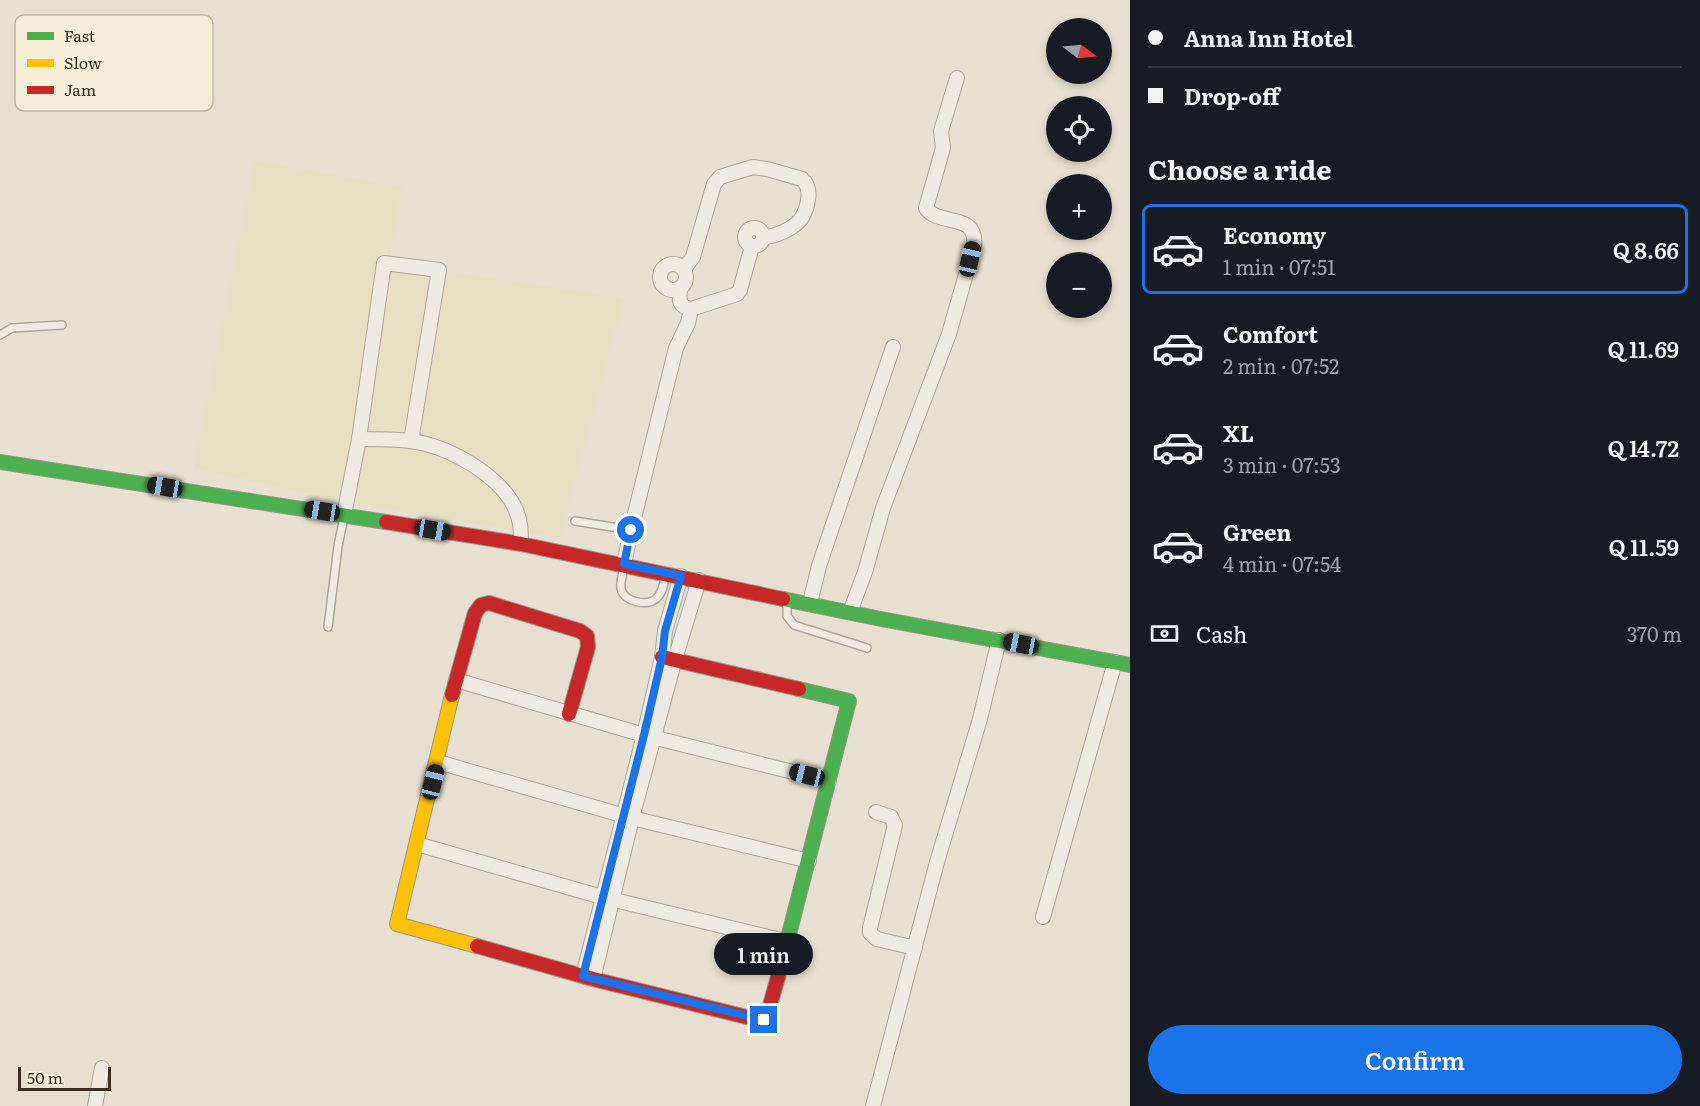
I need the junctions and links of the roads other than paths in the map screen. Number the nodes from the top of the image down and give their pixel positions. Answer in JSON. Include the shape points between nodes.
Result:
{"nodes":[{"id":1,"x":957,"y":78,"type":"dead end"},
{"id":2,"x":684,"y":269,"type":"junction"},
{"id":3,"x":680,"y":288,"type":"junction"},
{"id":4,"x":691,"y":309,"type":"junction"},
{"id":5,"x":62,"y":325,"type":"dead end"},
{"id":6,"x":0,"y":335,"type":"edge"},
{"id":7,"x":893,"y":347,"type":"dead end"},
{"id":8,"x":359,"y":439,"type":"junction"},
{"id":9,"x":411,"y":441,"type":"junction"},
{"id":10,"x":0,"y":462,"type":"edge"},
{"id":11,"x":344,"y":515,"type":"junction"},
{"id":12,"x":575,"y":521,"type":"dead end"},
{"id":13,"x":631,"y":530,"type":"junction"},
{"id":14,"x":521,"y":544,"type":"junction"},
{"id":15,"x":624,"y":564,"type":"junction"},
{"id":16,"x":666,"y":573,"type":"junction"},
{"id":17,"x":681,"y":576,"type":"junction"},
{"id":18,"x":699,"y":580,"type":"junction"},
{"id":19,"x":788,"y":599,"type":"junction"},
{"id":20,"x":810,"y":603,"type":"junction"},
{"id":21,"x":672,"y":610,"type":"junction"},
{"id":22,"x":850,"y":612,"type":"junction"},
{"id":23,"x":689,"y":614,"type":"junction"},
{"id":24,"x":328,"y":627,"type":"dead end"},
{"id":25,"x":999,"y":640,"type":"junction"},
{"id":26,"x":867,"y":648,"type":"dead end"},
{"id":27,"x":669,"y":658,"type":"junction"},
{"id":28,"x":1115,"y":662,"type":"junction"},
{"id":29,"x":1130,"y":665,"type":"edge"},
{"id":30,"x":456,"y":680,"type":"junction"},
{"id":31,"x":569,"y":714,"type":"junction"},
{"id":32,"x":649,"y":736,"type":"junction"},
{"id":33,"x":438,"y":762,"type":"junction"},
{"id":34,"x":829,"y":781,"type":"junction"},
{"id":35,"x":876,"y":812,"type":"dead end"},
{"id":36,"x":627,"y":816,"type":"junction"},
{"id":37,"x":417,"y":844,"type":"junction"},
{"id":38,"x":809,"y":861,"type":"junction"},
{"id":39,"x":608,"y":898,"type":"junction"},
{"id":40,"x":1043,"y":917,"type":"dead end"},
{"id":41,"x":789,"y":942,"type":"junction"},
{"id":42,"x":915,"y":948,"type":"junction"},
{"id":43,"x":588,"y":977,"type":"junction"},
{"id":44,"x":102,"y":1068,"type":"dead end"},
{"id":45,"x":95,"y":1106,"type":"edge"},
{"id":46,"x":873,"y":1106,"type":"edge"}],
"edges":[{"from":1,"to":22,"type":"street","via":[[941,131],[943,148],[926,208],[932,214],[971,228],[974,246],[944,351],[899,464]]},
{"from":2,"to":3,"type":"street","via":[[686,281]]},
{"from":2,"to":3,"type":"street","via":[[673,264],[661,274],[668,289]]},
{"from":2,"to":4,"type":"street","via":[[693,257],[712,189],[720,177],[757,167],[806,182],[808,195],[800,219],[783,232],[758,242],[739,292]]},
{"from":3,"to":4,"type":"street","via":[[680,304]]},
{"from":4,"to":13,"type":"street","via":[[676,348]]},
{"from":5,"to":6,"type":"lane","via":[[12,328]]},
{"from":7,"to":20,"type":"street"},
{"from":8,"to":9,"type":"street"},
{"from":8,"to":9,"type":"street","via":[[384,263],[439,270]]},
{"from":8,"to":11,"type":"street"},
{"from":9,"to":14,"type":"street","via":[[460,458],[499,486],[519,517]]},
{"from":10,"to":11,"type":"street"},
{"from":11,"to":14,"type":"street"},
{"from":11,"to":24,"type":"lane"},
{"from":12,"to":13,"type":"lane"},
{"from":13,"to":15,"type":"street"},
{"from":14,"to":15,"type":"street"},
{"from":15,"to":16,"type":"street"},
{"from":15,"to":16,"type":"lane","via":[[622,594],[641,602],[657,598]]},
{"from":16,"to":17,"type":"street"},
{"from":17,"to":18,"type":"street"},
{"from":17,"to":21,"type":"street"},
{"from":18,"to":19,"type":"street"},
{"from":18,"to":23,"type":"street"},
{"from":19,"to":20,"type":"street"},
{"from":19,"to":26,"type":"lane","via":[[787,616],[794,625]]},
{"from":20,"to":22,"type":"street"},
{"from":21,"to":23,"type":"street"},
{"from":21,"to":27,"type":"street","via":[[665,631]]},
{"from":22,"to":25,"type":"street"},
{"from":23,"to":27,"type":"street","via":[[684,636]]},
{"from":25,"to":28,"type":"street"},
{"from":25,"to":42,"type":"street"},
{"from":27,"to":32,"type":"street"},
{"from":27,"to":34,"type":"street","via":[[849,701]]},
{"from":28,"to":29,"type":"street"},
{"from":28,"to":40,"type":"street"},
{"from":30,"to":31,"type":"street"},
{"from":30,"to":31,"type":"street","via":[[475,613],[481,605],[489,603],[588,636]]},
{"from":30,"to":33,"type":"street"},
{"from":31,"to":32,"type":"street"},
{"from":32,"to":34,"type":"street"},
{"from":32,"to":36,"type":"street"},
{"from":33,"to":36,"type":"street"},
{"from":33,"to":37,"type":"street"},
{"from":34,"to":38,"type":"street"},
{"from":35,"to":42,"type":"street","via":[[891,817],[895,825],[870,933],[877,939]]},
{"from":36,"to":38,"type":"street"},
{"from":36,"to":39,"type":"street"},
{"from":37,"to":39,"type":"street"},
{"from":37,"to":43,"type":"street","via":[[397,924]]},
{"from":38,"to":41,"type":"street"},
{"from":39,"to":41,"type":"street"},
{"from":39,"to":43,"type":"street"},
{"from":41,"to":43,"type":"street","via":[[769,1015],[764,1020]]},
{"from":42,"to":46,"type":"street"},
{"from":44,"to":45,"type":"street"}]}
